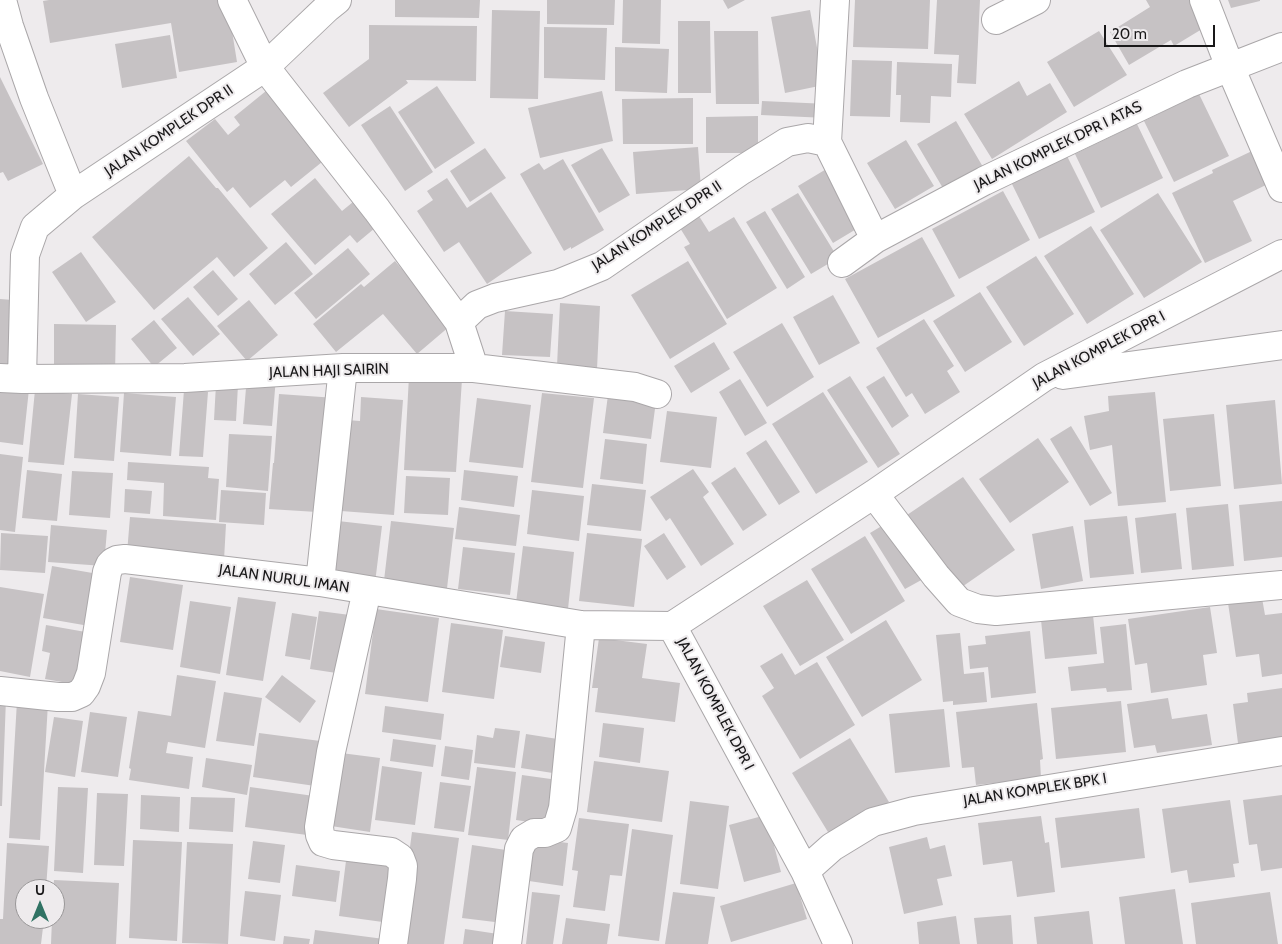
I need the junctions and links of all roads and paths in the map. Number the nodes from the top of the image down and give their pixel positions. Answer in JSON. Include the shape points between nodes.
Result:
{"nodes":[{"id":1,"x":2,"y":0,"type":"edge"},
{"id":2,"x":232,"y":0,"type":"edge"},
{"id":3,"x":337,"y":0,"type":"edge"},
{"id":4,"x":835,"y":0,"type":"edge"},
{"id":5,"x":1036,"y":0,"type":"edge"},
{"id":6,"x":1204,"y":0,"type":"edge"},
{"id":7,"x":996,"y":20,"type":"dead end"},
{"id":8,"x":1282,"y":47,"type":"edge"},
{"id":9,"x":265,"y":67,"type":"junction"},
{"id":10,"x":1230,"y":67,"type":"junction"},
{"id":11,"x":828,"y":142,"type":"junction"},
{"id":12,"x":1282,"y":188,"type":"edge"},
{"id":13,"x":73,"y":195,"type":"junction"},
{"id":14,"x":875,"y":239,"type":"junction"},
{"id":15,"x":1282,"y":254,"type":"edge"},
{"id":16,"x":842,"y":262,"type":"dead end"},
{"id":17,"x":459,"y":322,"type":"junction"},
{"id":18,"x":1282,"y":345,"type":"edge"},
{"id":19,"x":343,"y":368,"type":"junction"},
{"id":20,"x":474,"y":368,"type":"junction"},
{"id":21,"x":1044,"y":378,"type":"junction"},
{"id":22,"x":11,"y":379,"type":"edge"},
{"id":23,"x":657,"y":394,"type":"dead end"},
{"id":24,"x":874,"y":494,"type":"junction"},
{"id":25,"x":320,"y":582,"type":"junction"},
{"id":26,"x":1282,"y":585,"type":"edge"},
{"id":27,"x":367,"y":590,"type":"junction"},
{"id":28,"x":581,"y":625,"type":"junction"},
{"id":29,"x":672,"y":626,"type":"junction"},
{"id":30,"x":0,"y":692,"type":"edge"},
{"id":31,"x":1282,"y":751,"type":"edge"},
{"id":32,"x":805,"y":871,"type":"junction"},
{"id":33,"x":392,"y":944,"type":"edge"},
{"id":34,"x":507,"y":944,"type":"edge"},
{"id":35,"x":838,"y":944,"type":"edge"}],
"edges":[{"from":1,"to":13,"type":"street","via":[[34,98]]},
{"from":2,"to":9,"type":"street"},
{"from":3,"to":9,"type":"street","name":"JALAN KOMPLEK DPR II"},
{"from":4,"to":11,"type":"street"},
{"from":5,"to":7,"type":"street"},
{"from":6,"to":10,"type":"street"},
{"from":8,"to":10,"type":"street","name":"JALAN KOMPLEK DPR I ATAS"},
{"from":9,"to":13,"type":"street","name":"JALAN KOMPLEK DPR II"},
{"from":9,"to":17,"type":"street","via":[[377,210]]},
{"from":10,"to":12,"type":"street"},
{"from":10,"to":14,"type":"street","name":"JALAN KOMPLEK DPR I ATAS","via":[[984,181]]},
{"from":11,"to":14,"type":"street"},
{"from":11,"to":17,"type":"street","name":"JALAN KOMPLEK DPR II","via":[[808,138],[787,142],[602,266],[558,284],[477,305]]},
{"from":13,"to":22,"type":"street","name":"JALAN KOMPLEK DPR II","via":[[34,227],[25,255]]},
{"from":14,"to":16,"type":"street","name":"JALAN KOMPLEK DPR I ATAS"},
{"from":15,"to":21,"type":"street","name":"JALAN KOMPLEK DPR I"},
{"from":17,"to":20,"type":"street"},
{"from":18,"to":21,"type":"street"},
{"from":19,"to":20,"type":"street","name":"JALAN HAJI SAIRIN"},
{"from":19,"to":22,"type":"street","name":"JALAN HAJI SAIRIN","via":[[185,378]]},
{"from":19,"to":25,"type":"street"},
{"from":20,"to":23,"type":"street","name":"JALAN HAJI SAIRIN","via":[[635,387]]},
{"from":21,"to":24,"type":"street","name":"JALAN KOMPLEK DPR I"},
{"from":24,"to":26,"type":"street","via":[[959,602],[978,609],[996,611]]},
{"from":24,"to":29,"type":"street","name":"JALAN KOMPLEK DPR I"},
{"from":25,"to":27,"type":"street","name":"JALAN NURUL IMAN"},
{"from":25,"to":30,"type":"street","name":"JALAN NURUL IMAN","via":[[126,558],[117,560],[107,572],[91,673],[81,693],[58,697]]},
{"from":27,"to":28,"type":"street","name":"JALAN NURUL IMAN"},
{"from":27,"to":33,"type":"street","via":[[331,752],[319,827],[323,842],[391,852],[400,858],[402,879]]},
{"from":28,"to":29,"type":"street","name":"JALAN NURUL IMAN"},
{"from":28,"to":34,"type":"street","via":[[563,808],[556,828],[524,839]]},
{"from":29,"to":32,"type":"street","name":"JALAN KOMPLEK DPR I"},
{"from":31,"to":32,"type":"street","name":"JALAN KOMPLEK BPK I","via":[[914,811],[873,822],[832,847]]},
{"from":32,"to":35,"type":"street","name":"JALAN KOMPLEK DPR I"}]}
